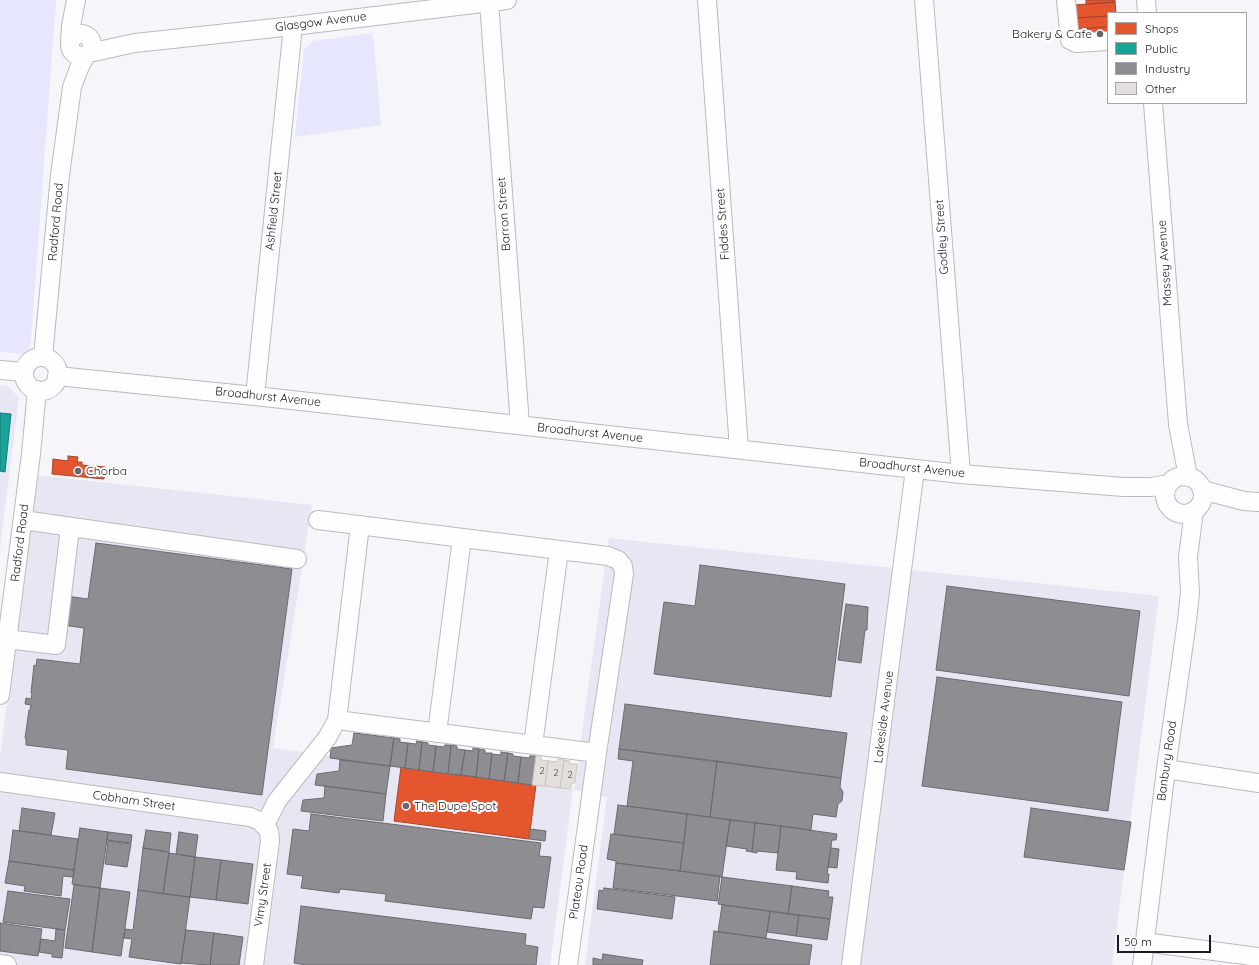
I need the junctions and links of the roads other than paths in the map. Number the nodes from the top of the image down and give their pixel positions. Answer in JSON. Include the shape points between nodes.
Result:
{"nodes":[{"id":1,"x":78,"y":0,"type":"edge"},
{"id":2,"x":507,"y":0,"type":"edge"},
{"id":3,"x":707,"y":0,"type":"edge"},
{"id":4,"x":924,"y":0,"type":"edge"},
{"id":5,"x":1066,"y":0,"type":"edge"},
{"id":6,"x":1146,"y":0,"type":"edge"},
{"id":7,"x":489,"y":2,"type":"junction"},
{"id":8,"x":1147,"y":12,"type":"edge"},
{"id":9,"x":293,"y":26,"type":"junction"},
{"id":10,"x":1107,"y":41,"type":"edge"},
{"id":11,"x":70,"y":44,"type":"junction"},
{"id":12,"x":88,"y":45,"type":"junction"},
{"id":13,"x":72,"y":87,"type":"junction"},
{"id":14,"x":1153,"y":104,"type":"edge"},
{"id":15,"x":43,"y":357,"type":"junction"},
{"id":16,"x":0,"y":370,"type":"edge"},
{"id":17,"x":24,"y":372,"type":"junction"},
{"id":18,"x":57,"y":376,"type":"junction"},
{"id":19,"x":37,"y":390,"type":"junction"},
{"id":20,"x":256,"y":396,"type":"junction"},
{"id":21,"x":520,"y":425,"type":"junction"},
{"id":22,"x":738,"y":449,"type":"junction"},
{"id":23,"x":916,"y":469,"type":"junction"},
{"id":24,"x":961,"y":474,"type":"junction"},
{"id":25,"x":1176,"y":480,"type":"junction"},
{"id":26,"x":1123,"y":488,"type":"junction"},
{"id":27,"x":1251,"y":501,"type":"edge"},
{"id":28,"x":1188,"y":505,"type":"junction"},
{"id":29,"x":23,"y":520,"type":"junction"},
{"id":30,"x":318,"y":520,"type":"dead end"},
{"id":31,"x":360,"y":525,"type":"junction"},
{"id":32,"x":70,"y":528,"type":"junction"},
{"id":33,"x":462,"y":538,"type":"junction"},
{"id":34,"x":559,"y":550,"type":"junction"},
{"id":35,"x":297,"y":559,"type":"dead end"},
{"id":36,"x":5,"y":629,"type":"edge"},
{"id":37,"x":0,"y":695,"type":"edge"},
{"id":38,"x":337,"y":720,"type":"junction"},
{"id":39,"x":437,"y":733,"type":"junction"},
{"id":40,"x":533,"y":745,"type":"junction"},
{"id":41,"x":597,"y":753,"type":"junction"},
{"id":42,"x":1166,"y":769,"type":"junction"},
{"id":43,"x":0,"y":782,"type":"edge"},
{"id":44,"x":1259,"y":783,"type":"edge"},
{"id":45,"x":265,"y":825,"type":"junction"},
{"id":46,"x":1144,"y":942,"type":"junction"},
{"id":47,"x":1259,"y":957,"type":"edge"},
{"id":48,"x":0,"y":964,"type":"edge"},
{"id":49,"x":7,"y":965,"type":"edge"},
{"id":50,"x":254,"y":965,"type":"edge"},
{"id":51,"x":568,"y":965,"type":"edge"},
{"id":52,"x":852,"y":965,"type":"edge"},
{"id":53,"x":1142,"y":965,"type":"edge"}],
"edges":[{"from":1,"to":11,"type":"street","name":"Radford Road","via":[[71,26]]},
{"from":1,"to":12,"type":"street","name":"Radford Road"},
{"from":2,"to":7,"type":"street","name":"Glasgow Avenue"},
{"from":3,"to":22,"type":"street","name":"Fiddes Street"},
{"from":4,"to":24,"type":"street","name":"Godley Street"},
{"from":5,"to":10,"type":"street","via":[[1070,40],[1076,43]]},
{"from":6,"to":8,"type":"street"},
{"from":7,"to":9,"type":"street","name":"Glasgow Avenue"},
{"from":7,"to":21,"type":"street","name":"Barron Street"},
{"from":9,"to":12,"type":"street","name":"Glasgow Avenue","via":[[135,43],[108,42]]},
{"from":9,"to":20,"type":"street","name":"Ashfield Street"},
{"from":11,"to":12,"type":"street","via":[[76,34]]},
{"from":11,"to":13,"type":"street","name":"Radford Road","via":[[67,55]]},
{"from":12,"to":13,"type":"street","name":"Radford Road"},
{"from":13,"to":15,"type":"street","name":"Radford Road","via":[[60,175]]},
{"from":14,"to":25,"type":"street","name":"Massey Avenue","via":[[1178,424]]},
{"from":15,"to":17,"type":"street","via":[[28,362]]},
{"from":15,"to":18,"type":"street","via":[[48,358],[56,366]]},
{"from":16,"to":17,"type":"street"},
{"from":17,"to":19,"type":"street","via":[[26,381]]},
{"from":18,"to":19,"type":"street","via":[[48,389]]},
{"from":18,"to":20,"type":"street","name":"Broadhurst Avenue"},
{"from":19,"to":29,"type":"street","name":"Radford Road"},
{"from":20,"to":21,"type":"street","name":"Broadhurst Avenue"},
{"from":21,"to":22,"type":"street","name":"Broadhurst Avenue"},
{"from":22,"to":23,"type":"street","name":"Broadhurst Avenue"},
{"from":23,"to":24,"type":"street","name":"Broadhurst Avenue"},
{"from":23,"to":52,"type":"street","name":"Lakeside Avenue"},
{"from":24,"to":26,"type":"street","name":"Broadhurst Avenue"},
{"from":25,"to":26,"type":"street","name":"Broadhurst Avenue","via":[[1151,487]]},
{"from":25,"to":28,"type":"street","name":"Massey Avenue","via":[[1165,495]]},
{"from":25,"to":28,"type":"street","via":[[1197,481]]},
{"from":26,"to":28,"type":"street","name":"Broadhurst Avenue"},
{"from":27,"to":28,"type":"street","name":"Broadhurst Avenue"},
{"from":28,"to":42,"type":"street","name":"Banbury Road","via":[[1190,592]]},
{"from":29,"to":32,"type":"street"},
{"from":29,"to":36,"type":"street","name":"Radford Road"},
{"from":30,"to":31,"type":"street"},
{"from":31,"to":33,"type":"street"},
{"from":31,"to":38,"type":"street"},
{"from":32,"to":35,"type":"street"},
{"from":32,"to":36,"type":"street","via":[[56,645]]},
{"from":33,"to":34,"type":"street"},
{"from":33,"to":39,"type":"street"},
{"from":34,"to":40,"type":"street"},
{"from":34,"to":41,"type":"street","name":"Plateau Road","via":[[608,556],[618,560],[623,566],[624,574]]},
{"from":36,"to":37,"type":"street","name":"Radford Road"},
{"from":38,"to":39,"type":"street"},
{"from":38,"to":45,"type":"street","via":[[327,738],[277,801]]},
{"from":39,"to":40,"type":"street"},
{"from":40,"to":41,"type":"street"},
{"from":41,"to":51,"type":"street","name":"Plateau Road"},
{"from":42,"to":44,"type":"street"},
{"from":42,"to":46,"type":"street","name":"Banbury Road"},
{"from":43,"to":45,"type":"street","name":"Cobham Street","via":[[250,817]]},
{"from":45,"to":50,"type":"street","name":"Vimy Street","via":[[270,831],[270,841]]},
{"from":46,"to":47,"type":"street"},
{"from":46,"to":53,"type":"street","name":"Banbury Road"},
{"from":48,"to":49,"type":"street"}]}
